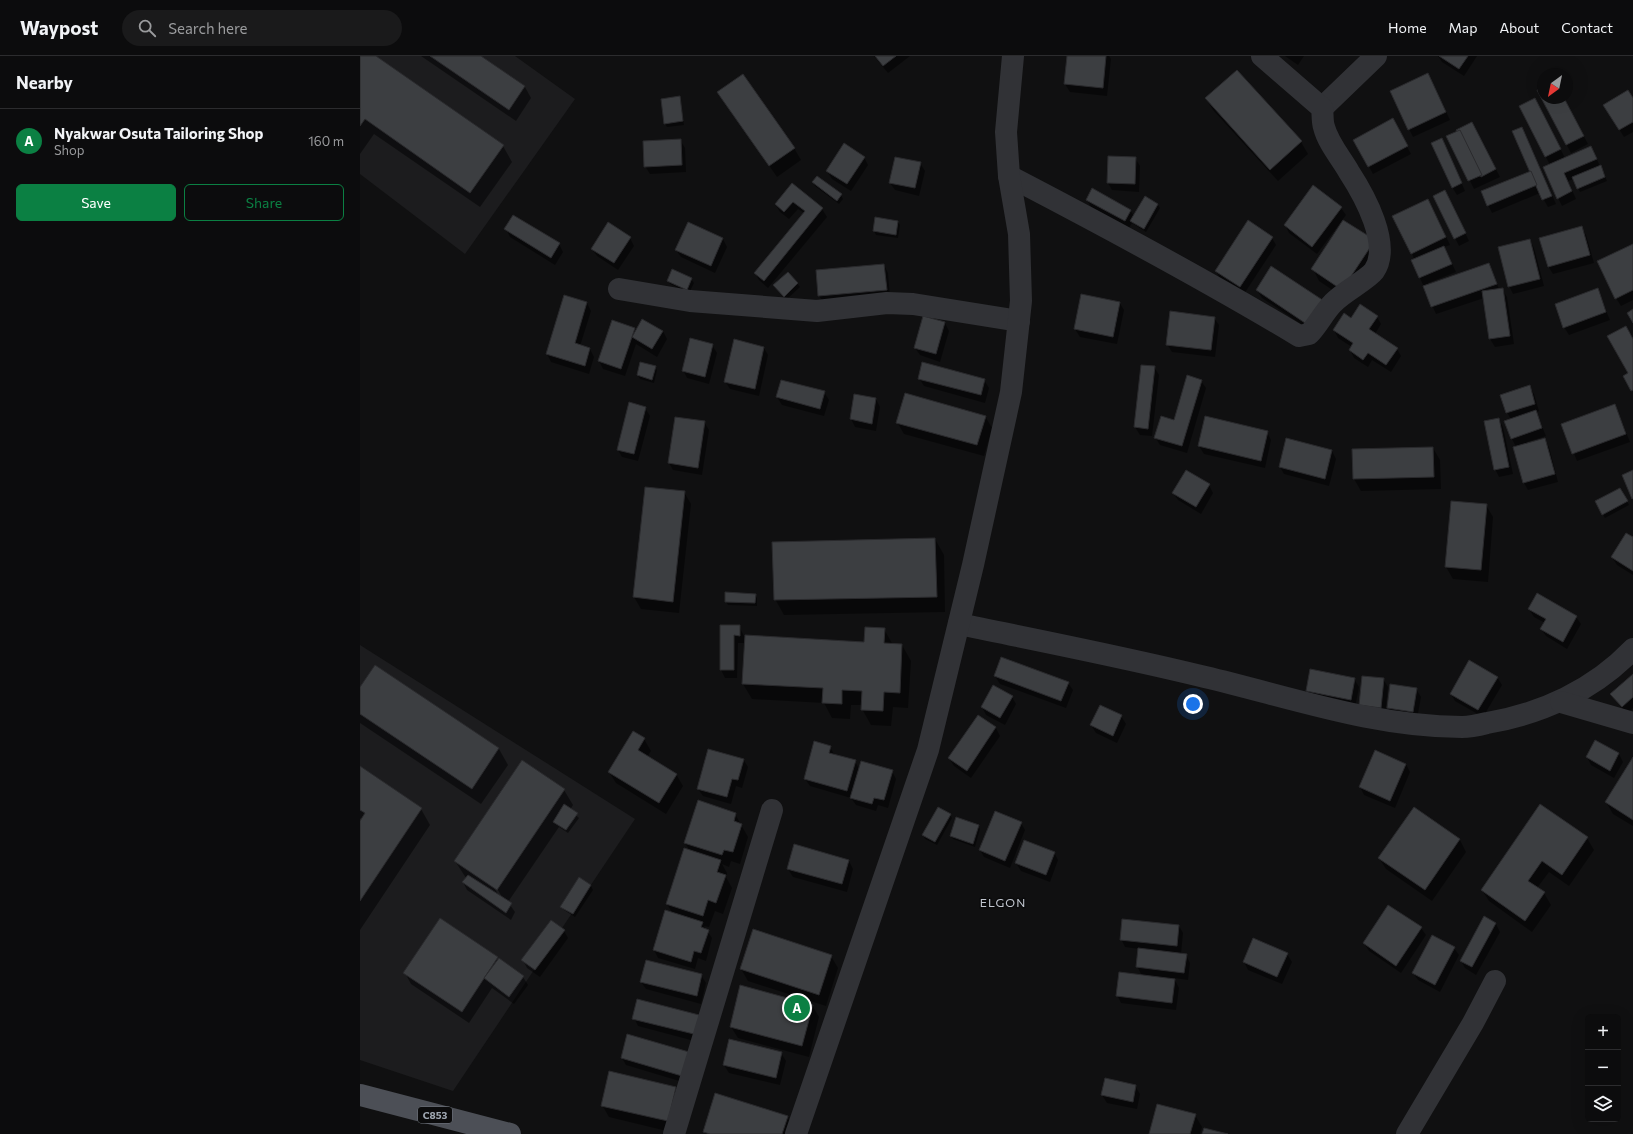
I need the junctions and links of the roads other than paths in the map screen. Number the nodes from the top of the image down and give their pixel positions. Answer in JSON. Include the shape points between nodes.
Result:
{"nodes":[{"id":1,"x":1013,"y":56,"type":"edge"},
{"id":2,"x":1262,"y":56,"type":"edge"},
{"id":3,"x":1376,"y":56,"type":"edge"},
{"id":4,"x":1322,"y":108,"type":"junction"},
{"id":5,"x":1009,"y":176,"type":"junction"},
{"id":6,"x":619,"y":289,"type":"dead end"},
{"id":7,"x":1019,"y":321,"type":"junction"},
{"id":8,"x":959,"y":624,"type":"junction"},
{"id":9,"x":1633,"y":649,"type":"edge"},
{"id":10,"x":1561,"y":702,"type":"junction"},
{"id":11,"x":1633,"y":723,"type":"edge"},
{"id":12,"x":772,"y":810,"type":"dead end"},
{"id":13,"x":1495,"y":981,"type":"dead end"},
{"id":14,"x":360,"y":1095,"type":"edge"},
{"id":15,"x":510,"y":1134,"type":"edge"},
{"id":16,"x":674,"y":1134,"type":"edge"},
{"id":17,"x":796,"y":1134,"type":"edge"},
{"id":18,"x":1407,"y":1134,"type":"edge"}],
"edges":[{"from":1,"to":5,"type":"street","via":[[1006,132]]},
{"from":2,"to":4,"type":"street"},
{"from":3,"to":4,"type":"street"},
{"from":4,"to":5,"type":"street","via":[[1329,140],[1369,209],[1377,227],[1380,245],[1379,260],[1373,272],[1332,304],[1309,334],[1299,336],[1219,288]]},
{"from":5,"to":7,"type":"street","via":[[1019,234]]},
{"from":6,"to":7,"type":"street","via":[[690,301],[817,311],[887,303],[913,304]]},
{"from":7,"to":8,"type":"street","via":[[1011,392]]},
{"from":8,"to":10,"type":"street","via":[[1204,677],[1394,723],[1464,727],[1511,719]]},
{"from":8,"to":17,"type":"street","via":[[928,750]]},
{"from":9,"to":10,"type":"street","via":[[1600,678]]},
{"from":10,"to":11,"type":"street"},
{"from":12,"to":16,"type":"street"},
{"from":13,"to":18,"type":"street"},
{"from":14,"to":15,"type":"main road","number":"C853"}]}
